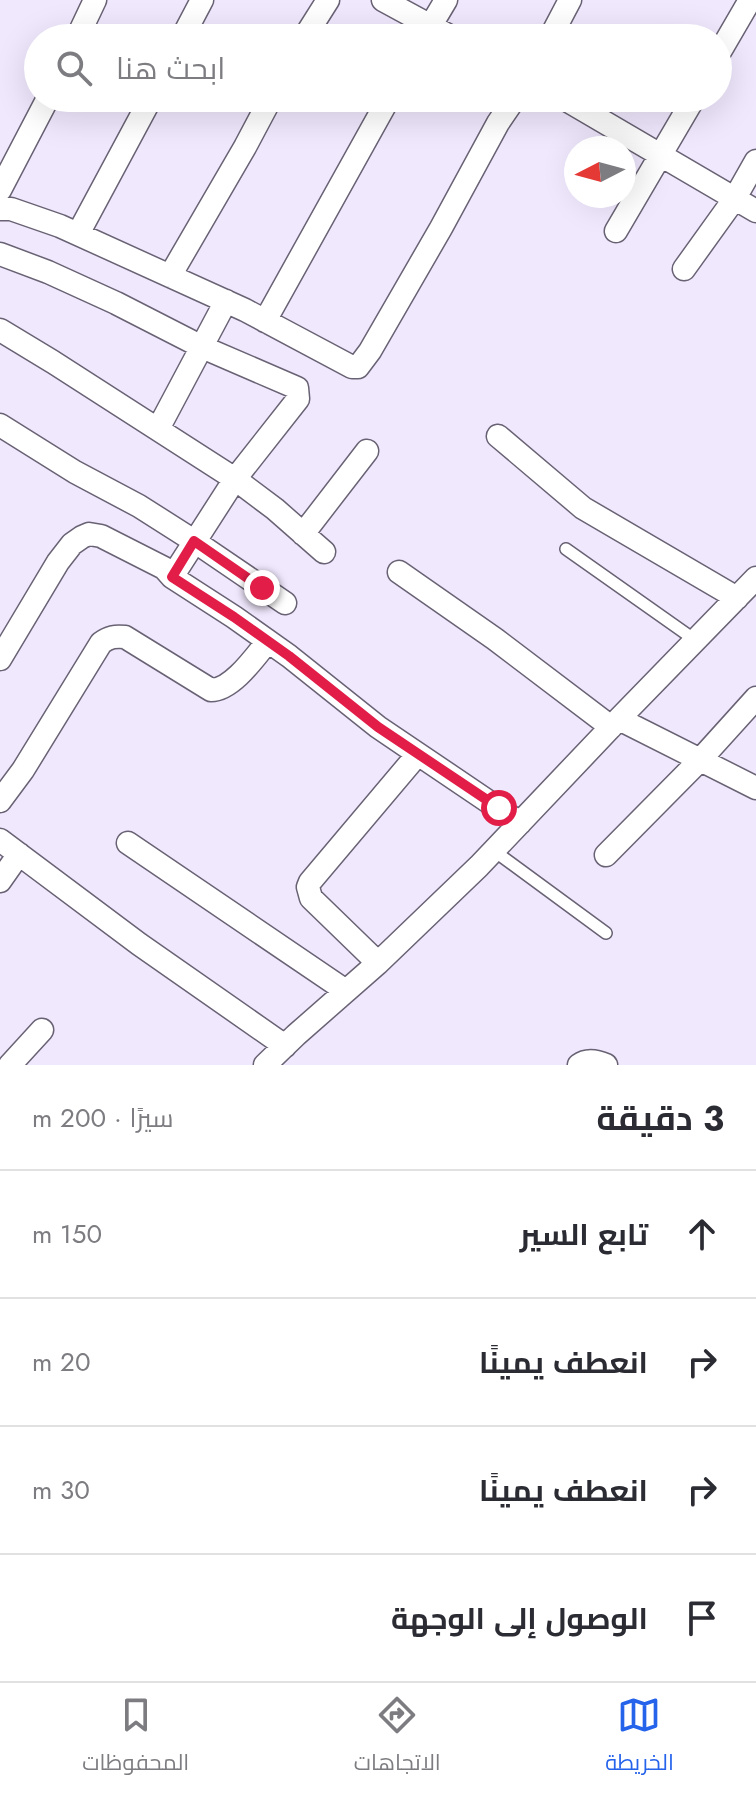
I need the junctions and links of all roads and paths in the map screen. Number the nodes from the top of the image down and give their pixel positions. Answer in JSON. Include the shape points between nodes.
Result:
{"nodes":[{"id":1,"x":95,"y":0,"type":"edge"},
{"id":2,"x":202,"y":0,"type":"edge"},
{"id":3,"x":328,"y":0,"type":"edge"},
{"id":4,"x":383,"y":0,"type":"edge"},
{"id":5,"x":446,"y":0,"type":"edge"},
{"id":6,"x":570,"y":0,"type":"edge"},
{"id":7,"x":750,"y":0,"type":"edge"},
{"id":8,"x":84,"y":24,"type":"edge"},
{"id":9,"x":189,"y":24,"type":"edge"},
{"id":10,"x":313,"y":24,"type":"edge"},
{"id":11,"x":416,"y":24,"type":"edge"},
{"id":12,"x":432,"y":24,"type":"edge"},
{"id":13,"x":557,"y":24,"type":"edge"},
{"id":14,"x":732,"y":31,"type":"edge"},
{"id":15,"x":41,"y":112,"type":"edge"},
{"id":16,"x":143,"y":112,"type":"edge"},
{"id":17,"x":264,"y":112,"type":"edge"},
{"id":18,"x":381,"y":112,"type":"edge"},
{"id":19,"x":505,"y":112,"type":"edge"},
{"id":20,"x":587,"y":112,"type":"edge"},
{"id":21,"x":686,"y":112,"type":"edge"},
{"id":22,"x":661,"y":156,"type":"junction"},
{"id":23,"x":756,"y":161,"type":"edge"},
{"id":24,"x":0,"y":190,"type":"edge"},
{"id":25,"x":735,"y":198,"type":"junction"},
{"id":26,"x":0,"y":209,"type":"edge"},
{"id":27,"x":756,"y":211,"type":"edge"},
{"id":28,"x":616,"y":231,"type":"dead end"},
{"id":29,"x":78,"y":234,"type":"junction"},
{"id":30,"x":0,"y":254,"type":"edge"},
{"id":31,"x":684,"y":269,"type":"dead end"},
{"id":32,"x":170,"y":276,"type":"junction"},
{"id":33,"x":226,"y":301,"type":"junction"},
{"id":34,"x":265,"y":321,"type":"junction"},
{"id":35,"x":0,"y":330,"type":"edge"},
{"id":36,"x":202,"y":347,"type":"junction"},
{"id":37,"x":0,"y":425,"type":"edge"},
{"id":38,"x":158,"y":429,"type":"junction"},
{"id":39,"x":498,"y":436,"type":"dead end"},
{"id":40,"x":367,"y":451,"type":"dead end"},
{"id":41,"x":235,"y":479,"type":"junction"},
{"id":42,"x":303,"y":534,"type":"junction"},
{"id":43,"x":194,"y":541,"type":"junction"},
{"id":44,"x":566,"y":549,"type":"dead end"},
{"id":45,"x":324,"y":552,"type":"dead end"},
{"id":46,"x":399,"y":572,"type":"dead end"},
{"id":47,"x":172,"y":577,"type":"junction"},
{"id":48,"x":756,"y":578,"type":"edge"},
{"id":49,"x":737,"y":598,"type":"junction"},
{"id":50,"x":285,"y":603,"type":"dead end"},
{"id":51,"x":695,"y":640,"type":"junction"},
{"id":52,"x":268,"y":641,"type":"junction"},
{"id":53,"x":0,"y":659,"type":"edge"},
{"id":54,"x":756,"y":698,"type":"edge"},
{"id":55,"x":615,"y":723,"type":"junction"},
{"id":56,"x":418,"y":754,"type":"junction"},
{"id":57,"x":700,"y":760,"type":"junction"},
{"id":58,"x":753,"y":783,"type":"edge"},
{"id":59,"x":0,"y":801,"type":"edge"},
{"id":60,"x":520,"y":823,"type":"junction"},
{"id":61,"x":0,"y":840,"type":"edge"},
{"id":62,"x":128,"y":843,"type":"dead end"},
{"id":63,"x":493,"y":850,"type":"junction"},
{"id":64,"x":19,"y":854,"type":"junction"},
{"id":65,"x":606,"y":855,"type":"dead end"},
{"id":66,"x":0,"y":881,"type":"edge"},
{"id":67,"x":606,"y":933,"type":"dead end"},
{"id":68,"x":378,"y":963,"type":"junction"},
{"id":69,"x":346,"y":991,"type":"junction"},
{"id":70,"x":42,"y":1030,"type":"dead end"},
{"id":71,"x":285,"y":1046,"type":"junction"},
{"id":72,"x":10,"y":1065,"type":"edge"},
{"id":73,"x":265,"y":1065,"type":"edge"},
{"id":74,"x":579,"y":1065,"type":"edge"},
{"id":75,"x":606,"y":1065,"type":"edge"}],
"edges":[{"from":1,"to":8,"type":"street"},
{"from":2,"to":9,"type":"street"},
{"from":3,"to":10,"type":"street"},
{"from":4,"to":11,"type":"street"},
{"from":5,"to":12,"type":"street"},
{"from":6,"to":13,"type":"street"},
{"from":7,"to":14,"type":"street"},
{"from":15,"to":24,"type":"street"},
{"from":16,"to":29,"type":"street"},
{"from":17,"to":32,"type":"street"},
{"from":18,"to":34,"type":"street"},
{"from":19,"to":34,"type":"street","via":[[361,365],[352,367]]},
{"from":20,"to":22,"type":"street"},
{"from":21,"to":22,"type":"street"},
{"from":22,"to":25,"type":"street"},
{"from":22,"to":28,"type":"street"},
{"from":23,"to":25,"type":"street"},
{"from":25,"to":27,"type":"street"},
{"from":25,"to":31,"type":"street"},
{"from":26,"to":29,"type":"street"},
{"from":29,"to":32,"type":"street"},
{"from":30,"to":36,"type":"street"},
{"from":32,"to":33,"type":"street"},
{"from":33,"to":34,"type":"street"},
{"from":33,"to":36,"type":"street"},
{"from":35,"to":38,"type":"street"},
{"from":36,"to":38,"type":"street"},
{"from":36,"to":41,"type":"street","via":[[297,388],[298,399]]},
{"from":37,"to":43,"type":"street"},
{"from":38,"to":41,"type":"street"},
{"from":39,"to":49,"type":"street","via":[[583,508]]},
{"from":40,"to":42,"type":"street"},
{"from":41,"to":42,"type":"street"},
{"from":41,"to":43,"type":"street"},
{"from":42,"to":45,"type":"street"},
{"from":43,"to":47,"type":"street"},
{"from":43,"to":50,"type":"street"},
{"from":44,"to":51,"type":"lane"},
{"from":46,"to":55,"type":"street"},
{"from":47,"to":52,"type":"street"},
{"from":47,"to":53,"type":"street","via":[[101,536],[82,537],[58,562]]},
{"from":48,"to":49,"type":"street"},
{"from":49,"to":51,"type":"street"},
{"from":51,"to":55,"type":"street"},
{"from":52,"to":56,"type":"street"},
{"from":52,"to":59,"type":"street","via":[[232,682],[211,690],[125,637],[108,638]]},
{"from":54,"to":57,"type":"street"},
{"from":55,"to":57,"type":"street"},
{"from":55,"to":60,"type":"street"},
{"from":56,"to":60,"type":"street"},
{"from":56,"to":68,"type":"street","via":[[308,887],[311,898]]},
{"from":57,"to":58,"type":"street"},
{"from":57,"to":65,"type":"street"},
{"from":60,"to":63,"type":"street"},
{"from":61,"to":64,"type":"street"},
{"from":62,"to":69,"type":"street"},
{"from":63,"to":67,"type":"lane"},
{"from":63,"to":68,"type":"street"},
{"from":64,"to":66,"type":"street"},
{"from":64,"to":71,"type":"street"},
{"from":68,"to":69,"type":"street"},
{"from":69,"to":71,"type":"street"},
{"from":70,"to":72,"type":"street"},
{"from":71,"to":73,"type":"street"},
{"from":74,"to":75,"type":"street"}]}
